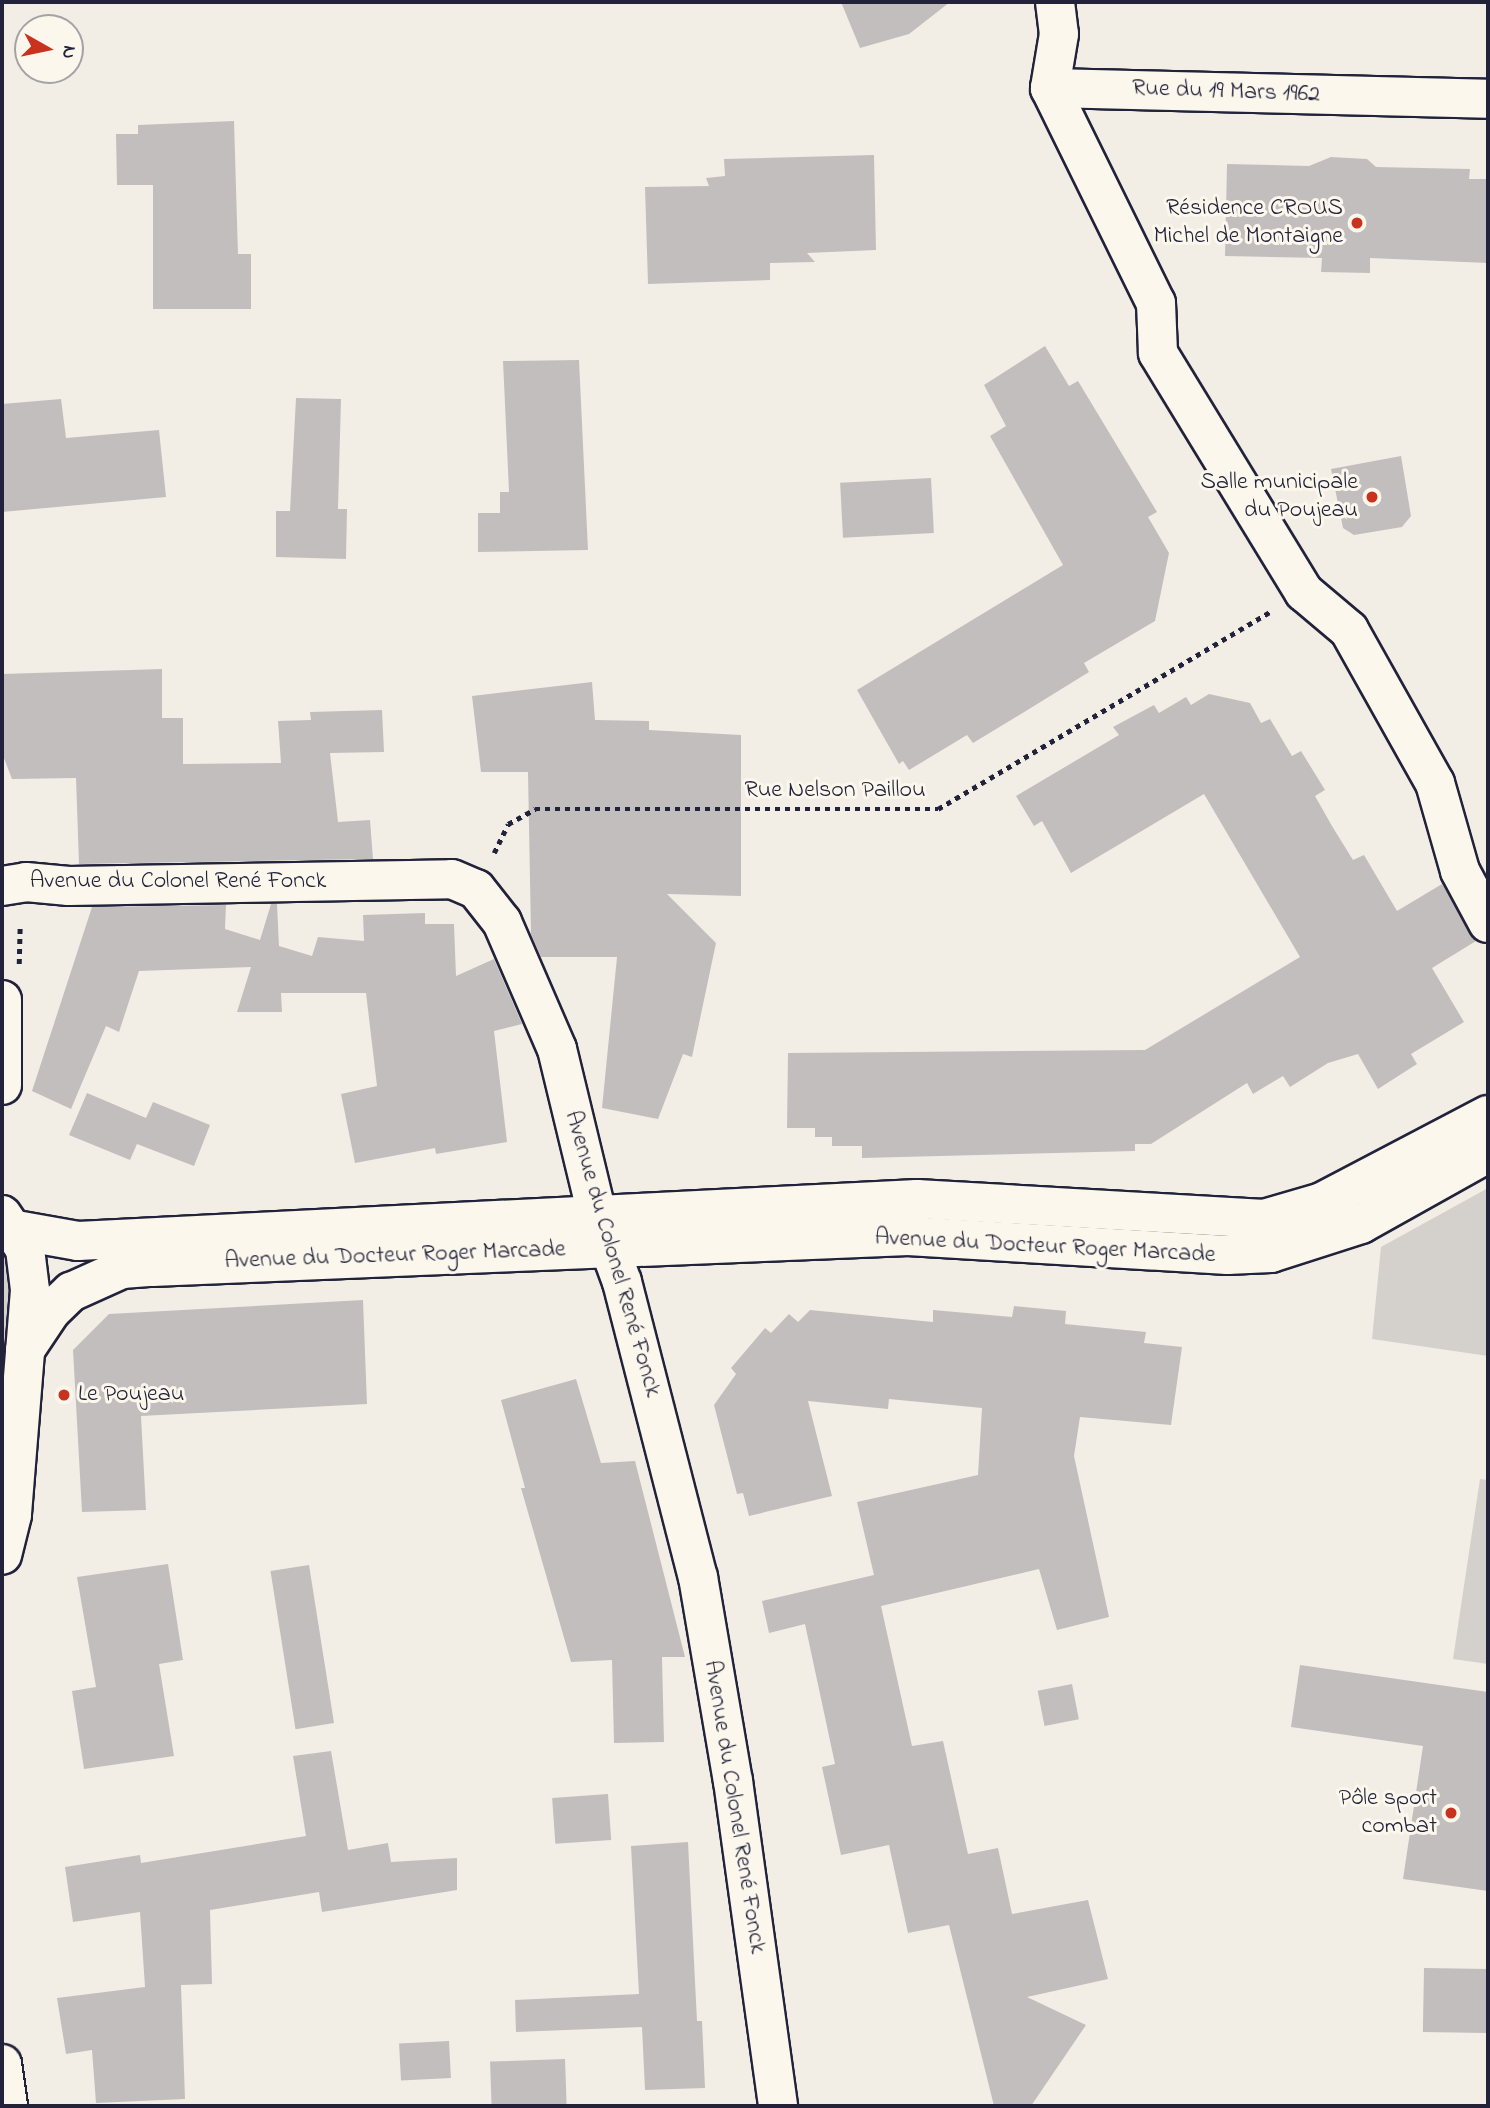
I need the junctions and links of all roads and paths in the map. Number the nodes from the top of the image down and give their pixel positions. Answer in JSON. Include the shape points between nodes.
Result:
{"nodes":[{"id":1,"x":1055,"y":2,"type":"edge"},
{"id":2,"x":1050,"y":88,"type":"junction"},
{"id":3,"x":1488,"y":99,"type":"edge"},
{"id":4,"x":1304,"y":593,"type":"junction"},
{"id":5,"x":2,"y":886,"type":"edge"},
{"id":6,"x":476,"y":889,"type":"junction"},
{"id":7,"x":1488,"y":923,"type":"edge"},
{"id":8,"x":2,"y":1000,"type":"edge"},
{"id":9,"x":2,"y":1084,"type":"edge"},
{"id":10,"x":1488,"y":1115,"type":"edge"},
{"id":11,"x":1488,"y":1153,"type":"edge"},
{"id":12,"x":6,"y":1212,"type":"edge"},
{"id":13,"x":597,"y":1214,"type":"junction"},
{"id":14,"x":610,"y":1250,"type":"junction"},
{"id":15,"x":25,"y":1350,"type":"junction"},
{"id":16,"x":2,"y":1555,"type":"edge"},
{"id":17,"x":2,"y":2064,"type":"edge"},
{"id":18,"x":8,"y":2106,"type":"edge"},
{"id":19,"x":778,"y":2106,"type":"edge"}],
"edges":[{"from":1,"to":2,"type":"street","via":[[1059,34]]},
{"from":2,"to":3,"type":"street","name":"Rue du 19 Mars 1962"},
{"from":2,"to":4,"type":"street","via":[[1156,303],[1158,354]]},
{"from":4,"to":6,"type":"path","name":"Rue Nelson Paillou","via":[[937,809],[536,809],[508,824]]},
{"from":4,"to":7,"type":"street","via":[[1349,630],[1435,783],[1461,871]]},
{"from":5,"to":6,"type":"street","name":"Avenue du Colonel René Fonck","via":[[26,882],[69,886],[452,879]]},
{"from":6,"to":13,"type":"street","name":"Avenue du Colonel René Fonck","via":[[502,922],[557,1049]]},
{"from":8,"to":9,"type":"street"},
{"from":10,"to":13,"type":"street","name":"Avenue du Docteur Roger Marcade","via":[[1322,1202],[1264,1219],[931,1199]]},
{"from":11,"to":14,"type":"street","name":"Avenue du Docteur Roger Marcade","via":[[1362,1224],[1271,1253],[1227,1255],[908,1236]]},
{"from":12,"to":13,"type":"street","name":"Avenue du Docteur Roger Marcade","via":[[78,1241]]},
{"from":12,"to":15,"type":"street","via":[[30,1270]]},
{"from":13,"to":14,"type":"street","name":"Avenue du Colonel René Fonck"},
{"from":14,"to":15,"type":"street","name":"Avenue du Docteur Roger Marcade","via":[[122,1269],[71,1292],[51,1311]]},
{"from":14,"to":19,"type":"street","name":"Avenue du Colonel René Fonck","via":[[698,1577],[733,1781]]},
{"from":15,"to":16,"type":"street","via":[[12,1516]]},
{"from":17,"to":18,"type":"street"}]}
